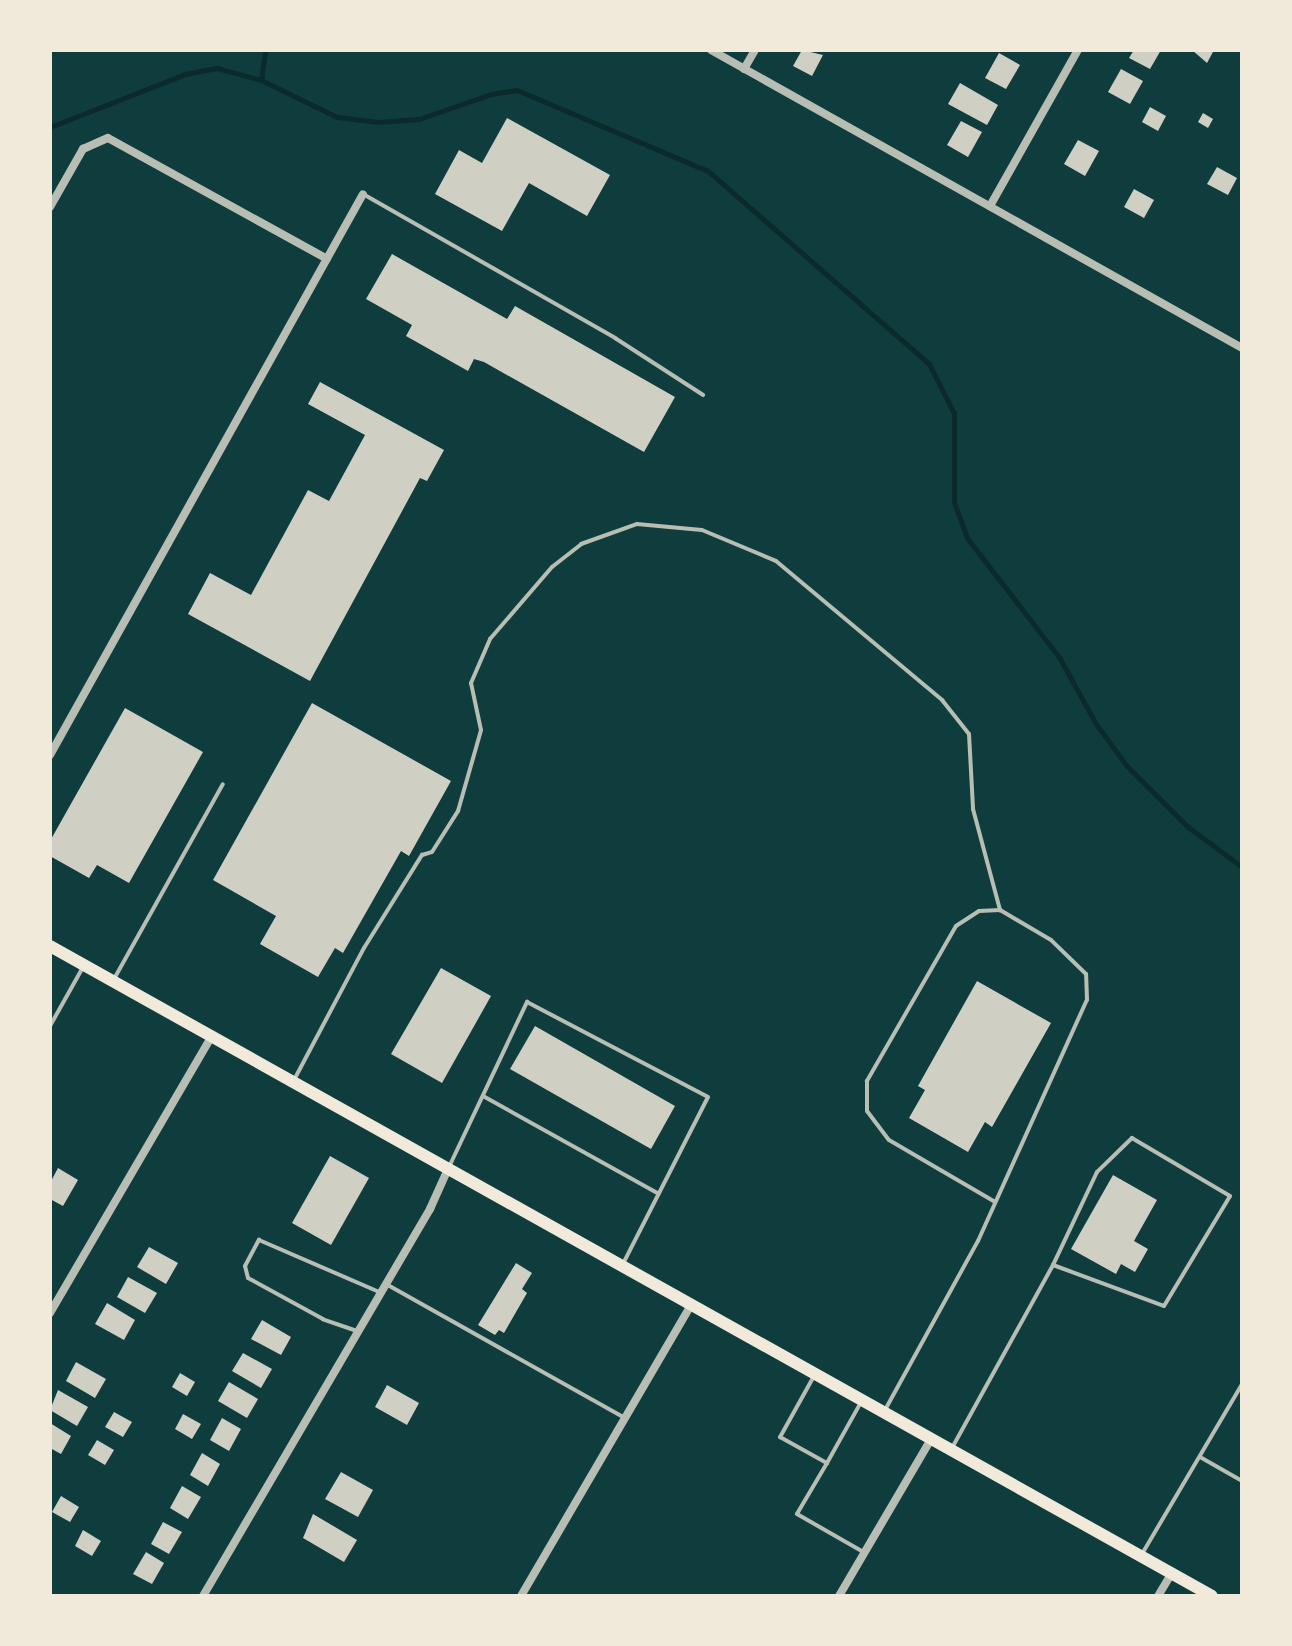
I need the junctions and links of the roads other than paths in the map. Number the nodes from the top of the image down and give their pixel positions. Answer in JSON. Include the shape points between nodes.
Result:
{"nodes":[{"id":1,"x":711,"y":50,"type":"edge"},
{"id":2,"x":755,"y":50,"type":"edge"},
{"id":3,"x":1078,"y":50,"type":"edge"},
{"id":4,"x":744,"y":69,"type":"junction"},
{"id":5,"x":363,"y":194,"type":"joint"},
{"id":6,"x":990,"y":206,"type":"junction"},
{"id":7,"x":50,"y":207,"type":"edge"},
{"id":8,"x":327,"y":259,"type":"junction"},
{"id":9,"x":1241,"y":344,"type":"edge"},
{"id":10,"x":703,"y":395,"type":"dead end"},
{"id":11,"x":50,"y":755,"type":"edge"},
{"id":12,"x":223,"y":784,"type":"dead end"},
{"id":13,"x":1000,"y":910,"type":"junction"},
{"id":14,"x":50,"y":946,"type":"edge"},
{"id":15,"x":84,"y":965,"type":"junction"},
{"id":16,"x":112,"y":981,"type":"junction"},
{"id":17,"x":50,"y":1026,"type":"edge"},
{"id":18,"x":212,"y":1036,"type":"junction"},
{"id":19,"x":293,"y":1082,"type":"junction"},
{"id":20,"x":483,"y":1096,"type":"junction"},
{"id":21,"x":448,"y":1169,"type":"junction"},
{"id":22,"x":659,"y":1194,"type":"junction"},
{"id":23,"x":995,"y":1202,"type":"junction"},
{"id":24,"x":1053,"y":1265,"type":"junction"},
{"id":25,"x":621,"y":1266,"type":"junction"},
{"id":26,"x":386,"y":1284,"type":"junction"},
{"id":27,"x":381,"y":1293,"type":"junction"},
{"id":28,"x":691,"y":1305,"type":"junction"},
{"id":29,"x":50,"y":1313,"type":"edge"},
{"id":30,"x":358,"y":1332,"type":"junction"},
{"id":31,"x":815,"y":1374,"type":"junction"},
{"id":32,"x":1242,"y":1384,"type":"edge"},
{"id":33,"x":862,"y":1400,"type":"junction"},
{"id":34,"x":883,"y":1412,"type":"junction"},
{"id":35,"x":625,"y":1418,"type":"junction"},
{"id":36,"x":931,"y":1439,"type":"junction"},
{"id":37,"x":951,"y":1450,"type":"junction"},
{"id":38,"x":1200,"y":1457,"type":"junction"},
{"id":39,"x":827,"y":1463,"type":"junction"},
{"id":40,"x":1242,"y":1481,"type":"edge"},
{"id":41,"x":865,"y":1553,"type":"junction"},
{"id":42,"x":1141,"y":1556,"type":"junction"},
{"id":43,"x":1172,"y":1573,"type":"junction"},
{"id":44,"x":203,"y":1596,"type":"edge"},
{"id":45,"x":521,"y":1596,"type":"edge"},
{"id":46,"x":839,"y":1596,"type":"edge"},
{"id":47,"x":1158,"y":1596,"type":"edge"},
{"id":48,"x":1212,"y":1596,"type":"edge"}],
"edges":[{"from":1,"to":4,"type":"street"},
{"from":2,"to":4,"type":"street"},
{"from":3,"to":6,"type":"street"},
{"from":4,"to":6,"type":"street"},
{"from":5,"to":8,"type":"street"},
{"from":5,"to":10,"type":"lane","via":[[615,338]]},
{"from":6,"to":9,"type":"street"},
{"from":7,"to":8,"type":"street","via":[[83,149],[100,139],[115,140]]},
{"from":8,"to":11,"type":"street"},
{"from":12,"to":16,"type":"lane"},
{"from":13,"to":19,"type":"lane","via":[[973,809],[969,734],[942,700],[776,561],[702,530],[637,524],[581,544],[516,604],[490,639],[471,683],[481,730],[458,811],[432,852],[422,855],[364,948]]},
{"from":13,"to":23,"type":"lane","via":[[1051,940],[1086,974],[1087,1000]]},
{"from":13,"to":23,"type":"lane","via":[[979,911],[956,926],[867,1081],[867,1111],[889,1140]]},
{"from":14,"to":15,"type":"main road"},
{"from":15,"to":16,"type":"main road"},
{"from":15,"to":17,"type":"lane"},
{"from":16,"to":18,"type":"main road"},
{"from":18,"to":19,"type":"main road"},
{"from":18,"to":29,"type":"street"},
{"from":19,"to":21,"type":"main road"},
{"from":20,"to":21,"type":"lane"},
{"from":20,"to":22,"type":"lane"},
{"from":20,"to":22,"type":"lane","via":[[527,1002],[708,1097]]},
{"from":21,"to":25,"type":"main road"},
{"from":21,"to":26,"type":"street"},
{"from":22,"to":25,"type":"lane"},
{"from":23,"to":34,"type":"lane"},
{"from":24,"to":24,"type":"lane","via":[[1164,1306],[1230,1196],[1132,1138],[1097,1172]]},
{"from":24,"to":37,"type":"lane"},
{"from":25,"to":28,"type":"main road"},
{"from":26,"to":27,"type":"street"},
{"from":26,"to":35,"type":"lane"},
{"from":27,"to":30,"type":"street"},
{"from":27,"to":30,"type":"lane","via":[[259,1240],[245,1266],[248,1278]]},
{"from":28,"to":31,"type":"main road"},
{"from":28,"to":35,"type":"street"},
{"from":30,"to":44,"type":"street"},
{"from":31,"to":33,"type":"main road"},
{"from":31,"to":39,"type":"lane","via":[[780,1437]]},
{"from":32,"to":38,"type":"lane"},
{"from":33,"to":34,"type":"main road"},
{"from":33,"to":39,"type":"lane"},
{"from":34,"to":36,"type":"main road"},
{"from":35,"to":45,"type":"street"},
{"from":36,"to":37,"type":"main road"},
{"from":36,"to":41,"type":"street"},
{"from":37,"to":42,"type":"main road"},
{"from":38,"to":40,"type":"lane"},
{"from":38,"to":42,"type":"lane"},
{"from":39,"to":41,"type":"lane","via":[[797,1514]]},
{"from":41,"to":46,"type":"street"},
{"from":42,"to":43,"type":"main road"},
{"from":43,"to":47,"type":"street"},
{"from":43,"to":48,"type":"main road"}]}
